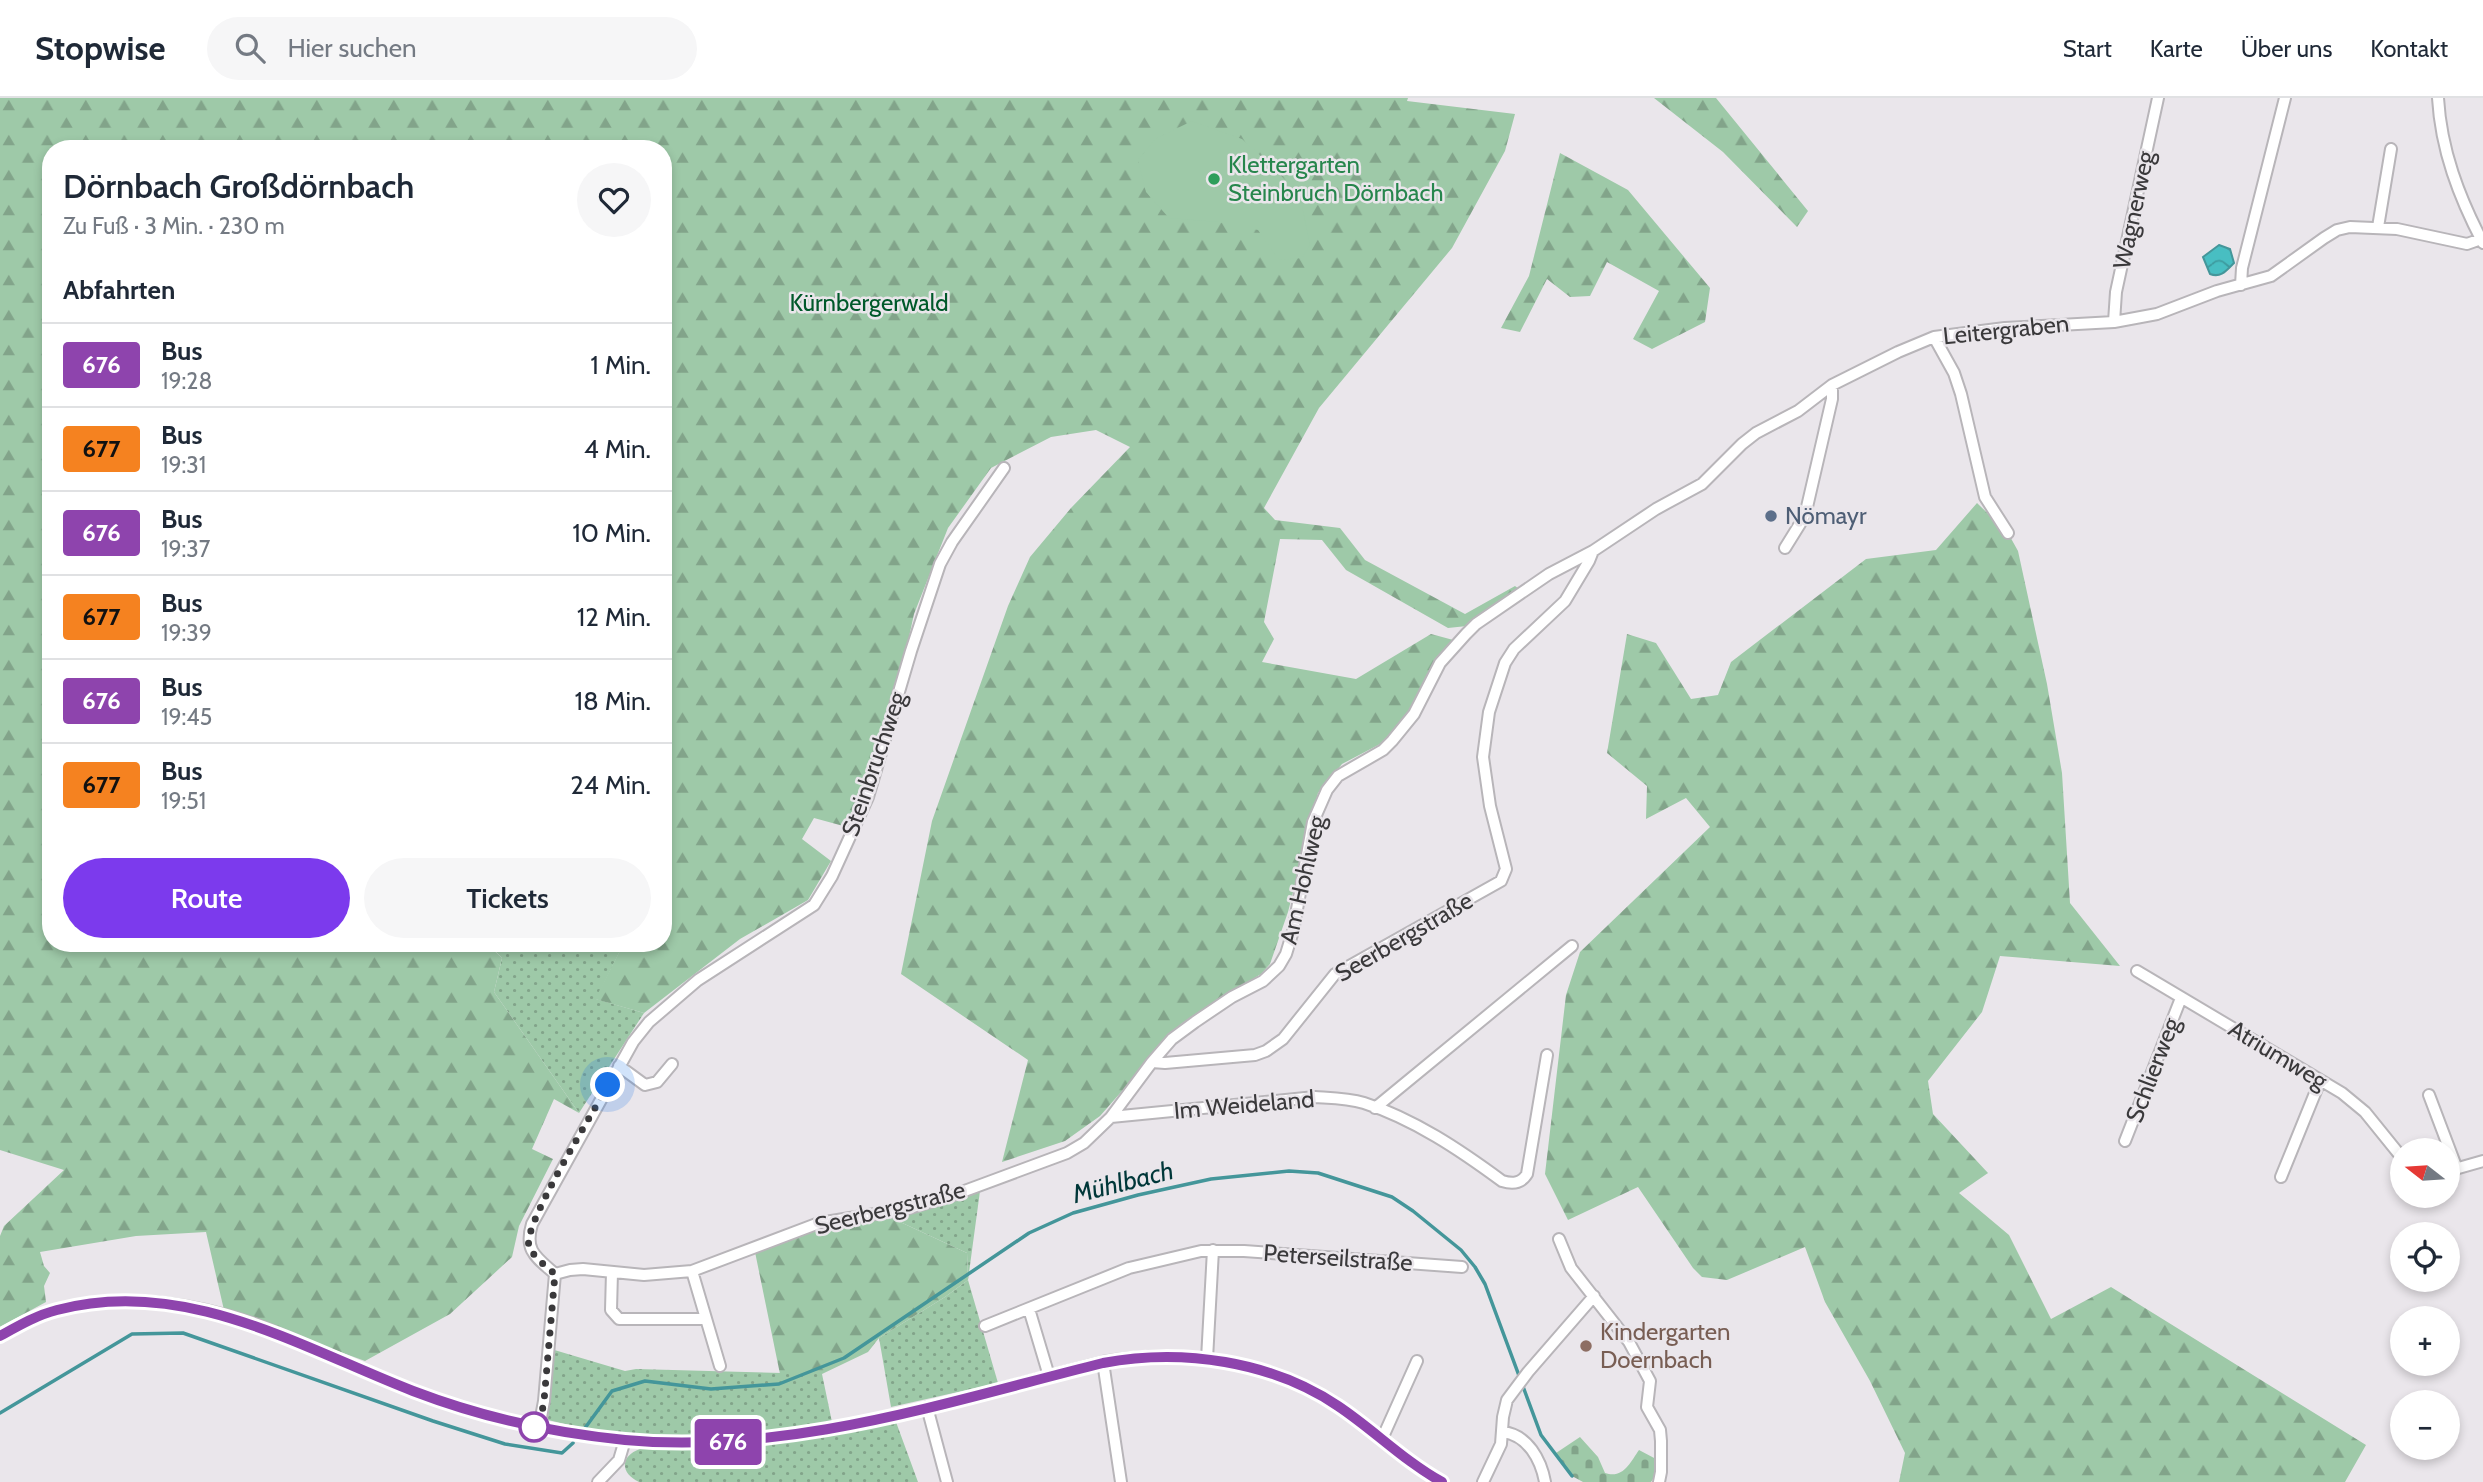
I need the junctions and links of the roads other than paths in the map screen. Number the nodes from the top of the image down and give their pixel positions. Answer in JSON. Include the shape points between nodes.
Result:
{"nodes":[{"id":1,"x":2158,"y":98,"type":"edge"},
{"id":2,"x":2285,"y":98,"type":"edge"},
{"id":3,"x":2438,"y":98,"type":"edge"},
{"id":4,"x":2391,"y":149,"type":"dead end"},
{"id":5,"x":2378,"y":227,"type":"junction"},
{"id":6,"x":2482,"y":241,"type":"edge"},
{"id":7,"x":2241,"y":285,"type":"junction"},
{"id":8,"x":2114,"y":322,"type":"junction"},
{"id":9,"x":1934,"y":337,"type":"junction"},
{"id":10,"x":1832,"y":385,"type":"junction"},
{"id":11,"x":1004,"y":468,"type":"dead end"},
{"id":12,"x":2008,"y":533,"type":"dead end"},
{"id":13,"x":1785,"y":548,"type":"dead end"},
{"id":14,"x":1593,"y":551,"type":"junction"},
{"id":15,"x":1572,"y":946,"type":"dead end"},
{"id":16,"x":2137,"y":971,"type":"dead end"},
{"id":17,"x":2181,"y":998,"type":"junction"},
{"id":18,"x":1547,"y":1055,"type":"dead end"},
{"id":19,"x":1152,"y":1062,"type":"junction"},
{"id":20,"x":672,"y":1064,"type":"dead end"},
{"id":21,"x":619,"y":1066,"type":"junction"},
{"id":22,"x":2320,"y":1081,"type":"junction"},
{"id":23,"x":2429,"y":1095,"type":"dead end"},
{"id":24,"x":1375,"y":1108,"type":"junction"},
{"id":25,"x":1111,"y":1116,"type":"junction"},
{"id":26,"x":2443,"y":1138,"type":"edge"},
{"id":27,"x":2126,"y":1141,"type":"dead end"},
{"id":28,"x":2390,"y":1144,"type":"edge"},
{"id":29,"x":2483,"y":1161,"type":"edge"},
{"id":30,"x":2460,"y":1168,"type":"edge"},
{"id":31,"x":2281,"y":1177,"type":"dead end"},
{"id":32,"x":1559,"y":1239,"type":"dead end"},
{"id":33,"x":1213,"y":1250,"type":"junction"},
{"id":34,"x":1462,"y":1267,"type":"dead end"},
{"id":35,"x":692,"y":1271,"type":"junction"},
{"id":36,"x":612,"y":1272,"type":"junction"},
{"id":37,"x":555,"y":1274,"type":"junction"},
{"id":38,"x":1594,"y":1296,"type":"junction"},
{"id":39,"x":1029,"y":1309,"type":"junction"},
{"id":40,"x":706,"y":1319,"type":"junction"},
{"id":41,"x":985,"y":1326,"type":"dead end"},
{"id":42,"x":0,"y":1336,"type":"edge"},
{"id":43,"x":1207,"y":1359,"type":"junction"},
{"id":44,"x":1417,"y":1361,"type":"dead end"},
{"id":45,"x":1103,"y":1363,"type":"junction"},
{"id":46,"x":720,"y":1366,"type":"dead end"},
{"id":47,"x":1049,"y":1376,"type":"junction"},
{"id":48,"x":928,"y":1407,"type":"junction"},
{"id":49,"x":539,"y":1428,"type":"junction"},
{"id":50,"x":1503,"y":1432,"type":"junction"},
{"id":51,"x":1382,"y":1439,"type":"junction"},
{"id":52,"x":625,"y":1440,"type":"junction"},
{"id":53,"x":598,"y":1482,"type":"edge"},
{"id":54,"x":947,"y":1482,"type":"edge"},
{"id":55,"x":1121,"y":1482,"type":"edge"},
{"id":56,"x":1442,"y":1482,"type":"edge"},
{"id":57,"x":1483,"y":1482,"type":"edge"},
{"id":58,"x":1545,"y":1482,"type":"edge"},
{"id":59,"x":1659,"y":1482,"type":"edge"}],
"edges":[{"from":1,"to":8,"type":"street","name":"Wagnerweg","via":[[2116,292]]},
{"from":2,"to":7,"type":"street"},
{"from":3,"to":6,"type":"street","via":[[2451,172]]},
{"from":4,"to":5,"type":"street"},
{"from":5,"to":6,"type":"street","name":"Leitergraben","via":[[2467,244]]},
{"from":5,"to":7,"type":"street","name":"Leitergraben","via":[[2337,230],[2271,276]]},
{"from":7,"to":8,"type":"street","name":"Leitergraben","via":[[2157,314]]},
{"from":8,"to":9,"type":"street","name":"Leitergraben"},
{"from":9,"to":10,"type":"street","name":"Leitergraben"},
{"from":9,"to":12,"type":"street","via":[[1961,394],[1985,497]]},
{"from":10,"to":13,"type":"street","via":[[1807,507]]},
{"from":10,"to":14,"type":"street","name":"Leitergraben","via":[[1788,418],[1756,433],[1702,484]]},
{"from":11,"to":21,"type":"street","name":"Steinbruchweg","via":[[940,564],[868,797],[814,905],[673,999],[649,1022]]},
{"from":14,"to":19,"type":"street","name":"Am Hohlweg","via":[[1549,574],[1476,624],[1440,663],[1414,714],[1392,741],[1333,780],[1313,822],[1293,931],[1279,966],[1172,1039]]},
{"from":14,"to":19,"type":"street","name":"Seerbergstraße","via":[[1565,601],[1514,649],[1489,712],[1483,757],[1504,860],[1501,881],[1335,974],[1283,1039],[1266,1051]]},
{"from":15,"to":24,"type":"street"},
{"from":16,"to":17,"type":"street","name":"Atriumweg"},
{"from":17,"to":22,"type":"street","name":"Atriumweg"},
{"from":17,"to":27,"type":"street","name":"Schlierweg"},
{"from":18,"to":24,"type":"street","name":"Im Weideland","via":[[1527,1174],[1519,1182],[1502,1181],[1428,1132]]},
{"from":19,"to":25,"type":"street","name":"Seerbergstraße"},
{"from":20,"to":21,"type":"street","via":[[657,1082],[645,1085]]},
{"from":21,"to":37,"type":"street","name":"Steinbruchweg","via":[[532,1224],[528,1245]]},
{"from":22,"to":28,"type":"street","name":"Atriumweg","via":[[2354,1101]]},
{"from":22,"to":31,"type":"street"},
{"from":23,"to":26,"type":"street"},
{"from":24,"to":25,"type":"street","name":"Im Weideland","via":[[1315,1097]]},
{"from":25,"to":35,"type":"street","name":"Seerbergstraße","via":[[1068,1153],[906,1209],[819,1223]]},
{"from":29,"to":30,"type":"street"},
{"from":32,"to":38,"type":"street","via":[[1572,1268]]},
{"from":33,"to":34,"type":"street","name":"Peterseilstraße"},
{"from":33,"to":39,"type":"street","name":"Peterseilstraße","via":[[1129,1268]]},
{"from":33,"to":43,"type":"street"},
{"from":35,"to":36,"type":"street","name":"Seerbergstraße"},
{"from":35,"to":40,"type":"street"},
{"from":36,"to":37,"type":"street","name":"Seerbergstraße"},
{"from":36,"to":40,"type":"street","via":[[611,1310],[619,1320]]},
{"from":37,"to":49,"type":"street"},
{"from":38,"to":50,"type":"street","via":[[1515,1388],[1504,1411]]},
{"from":38,"to":59,"type":"street","via":[[1629,1342],[1650,1381],[1647,1407],[1661,1441]]},
{"from":39,"to":41,"type":"street","name":"Peterseilstraße"},
{"from":39,"to":47,"type":"street"},
{"from":40,"to":46,"type":"street"},
{"from":42,"to":49,"type":"street","via":[[55,1310],[83,1304],[194,1309],[259,1326],[454,1406]]},
{"from":43,"to":45,"type":"street","via":[[1162,1356]]},
{"from":43,"to":51,"type":"street","via":[[1290,1381],[1327,1399]]},
{"from":44,"to":51,"type":"street"},
{"from":45,"to":47,"type":"street"},
{"from":45,"to":55,"type":"street"},
{"from":47,"to":48,"type":"street"},
{"from":48,"to":52,"type":"street","via":[[772,1438],[704,1443]]},
{"from":48,"to":54,"type":"street"},
{"from":49,"to":52,"type":"street"},
{"from":50,"to":57,"type":"street"},
{"from":50,"to":58,"type":"street","via":[[1533,1451]]},
{"from":51,"to":56,"type":"street"},
{"from":52,"to":53,"type":"street","via":[[619,1460]]}]}
